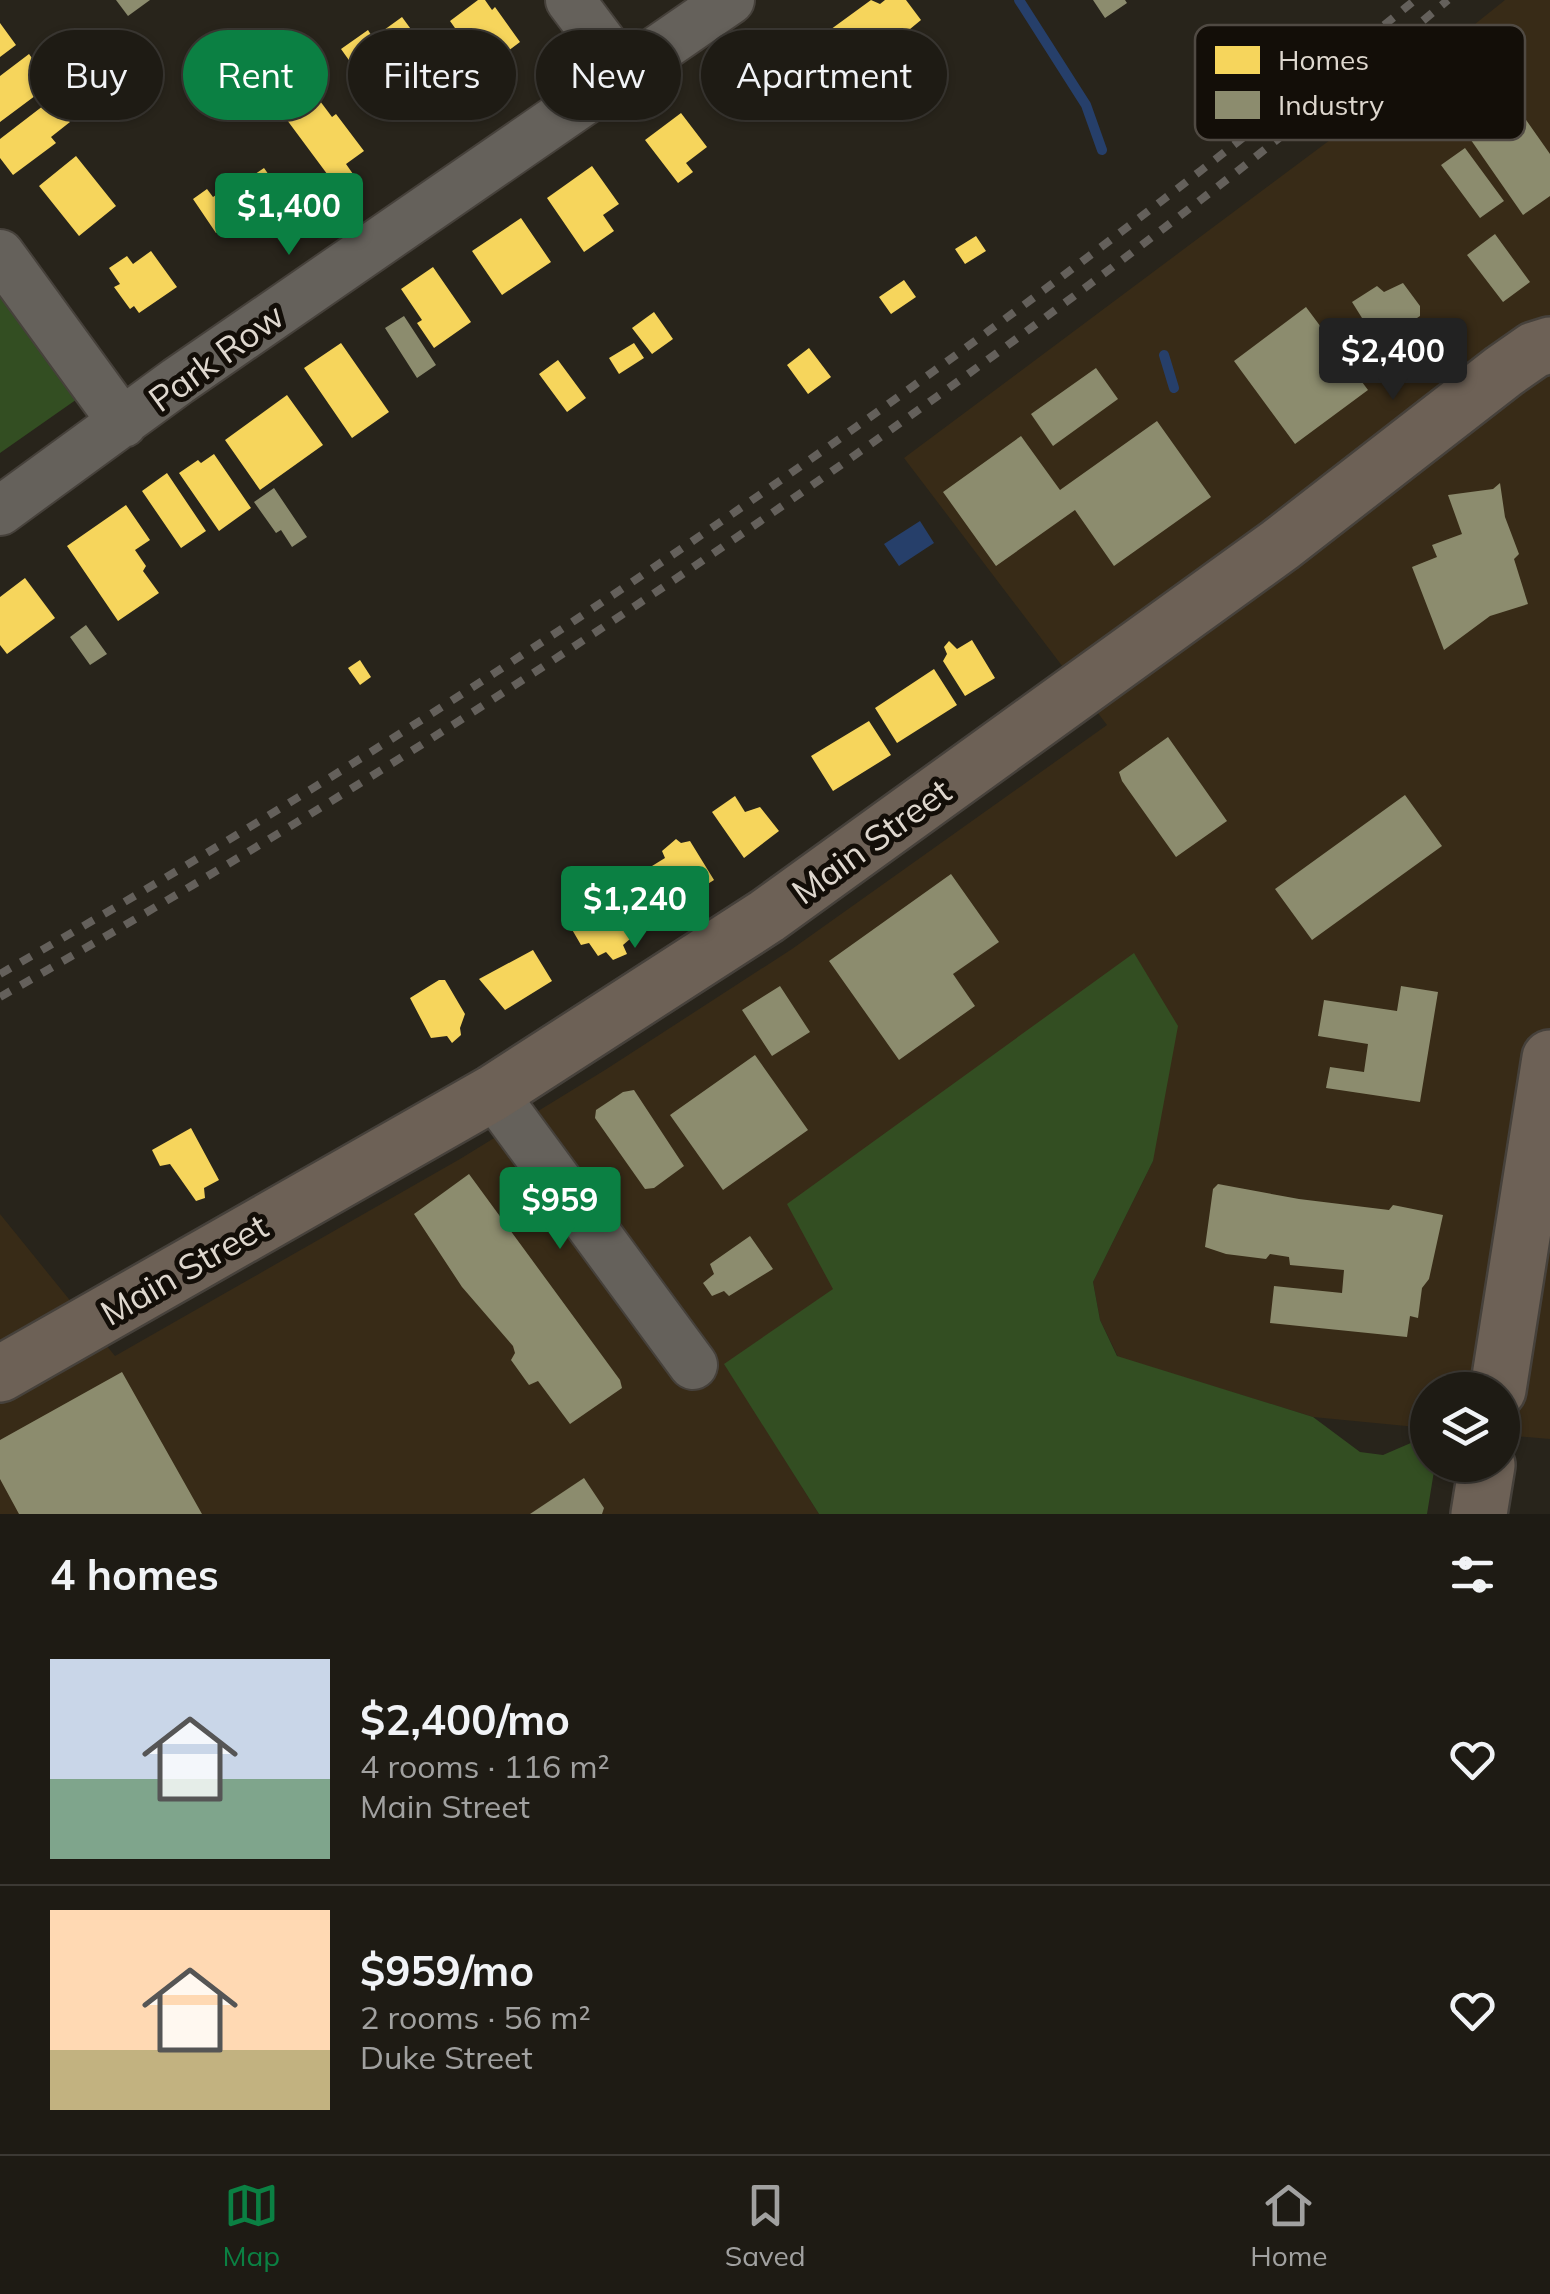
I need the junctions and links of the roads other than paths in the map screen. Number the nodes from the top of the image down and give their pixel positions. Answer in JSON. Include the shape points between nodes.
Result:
{"nodes":[{"id":1,"x":570,"y":0,"type":"edge"},
{"id":2,"x":730,"y":0,"type":"edge"},
{"id":3,"x":592,"y":30,"type":"edge"},
{"id":4,"x":681,"y":33,"type":"edge"},
{"id":5,"x":555,"y":120,"type":"edge"},
{"id":6,"x":0,"y":254,"type":"edge"},
{"id":7,"x":1550,"y":345,"type":"edge"},
{"id":8,"x":123,"y":423,"type":"junction"},
{"id":9,"x":0,"y":511,"type":"edge"},
{"id":10,"x":1550,"y":1058,"type":"edge"},
{"id":11,"x":493,"y":1094,"type":"junction"},
{"id":12,"x":693,"y":1365,"type":"dead end"},
{"id":13,"x":1501,"y":1372,"type":"edge"},
{"id":14,"x":0,"y":1374,"type":"edge"},
{"id":15,"x":1484,"y":1482,"type":"edge"},
{"id":16,"x":1479,"y":1514,"type":"edge"}],
"edges":[{"from":1,"to":3,"type":"street"},
{"from":2,"to":4,"type":"street","name":"Park Row"},
{"from":5,"to":8,"type":"street","name":"Park Row"},
{"from":6,"to":8,"type":"street"},
{"from":7,"to":11,"type":"main road","name":"Main Street","via":[[1504,371],[1280,545],[767,916]]},
{"from":8,"to":9,"type":"street","name":"Park Row"},
{"from":10,"to":13,"type":"main road"},
{"from":11,"to":12,"type":"street"},
{"from":11,"to":14,"type":"main road","name":"Main Street"},
{"from":15,"to":16,"type":"main road"}]}
